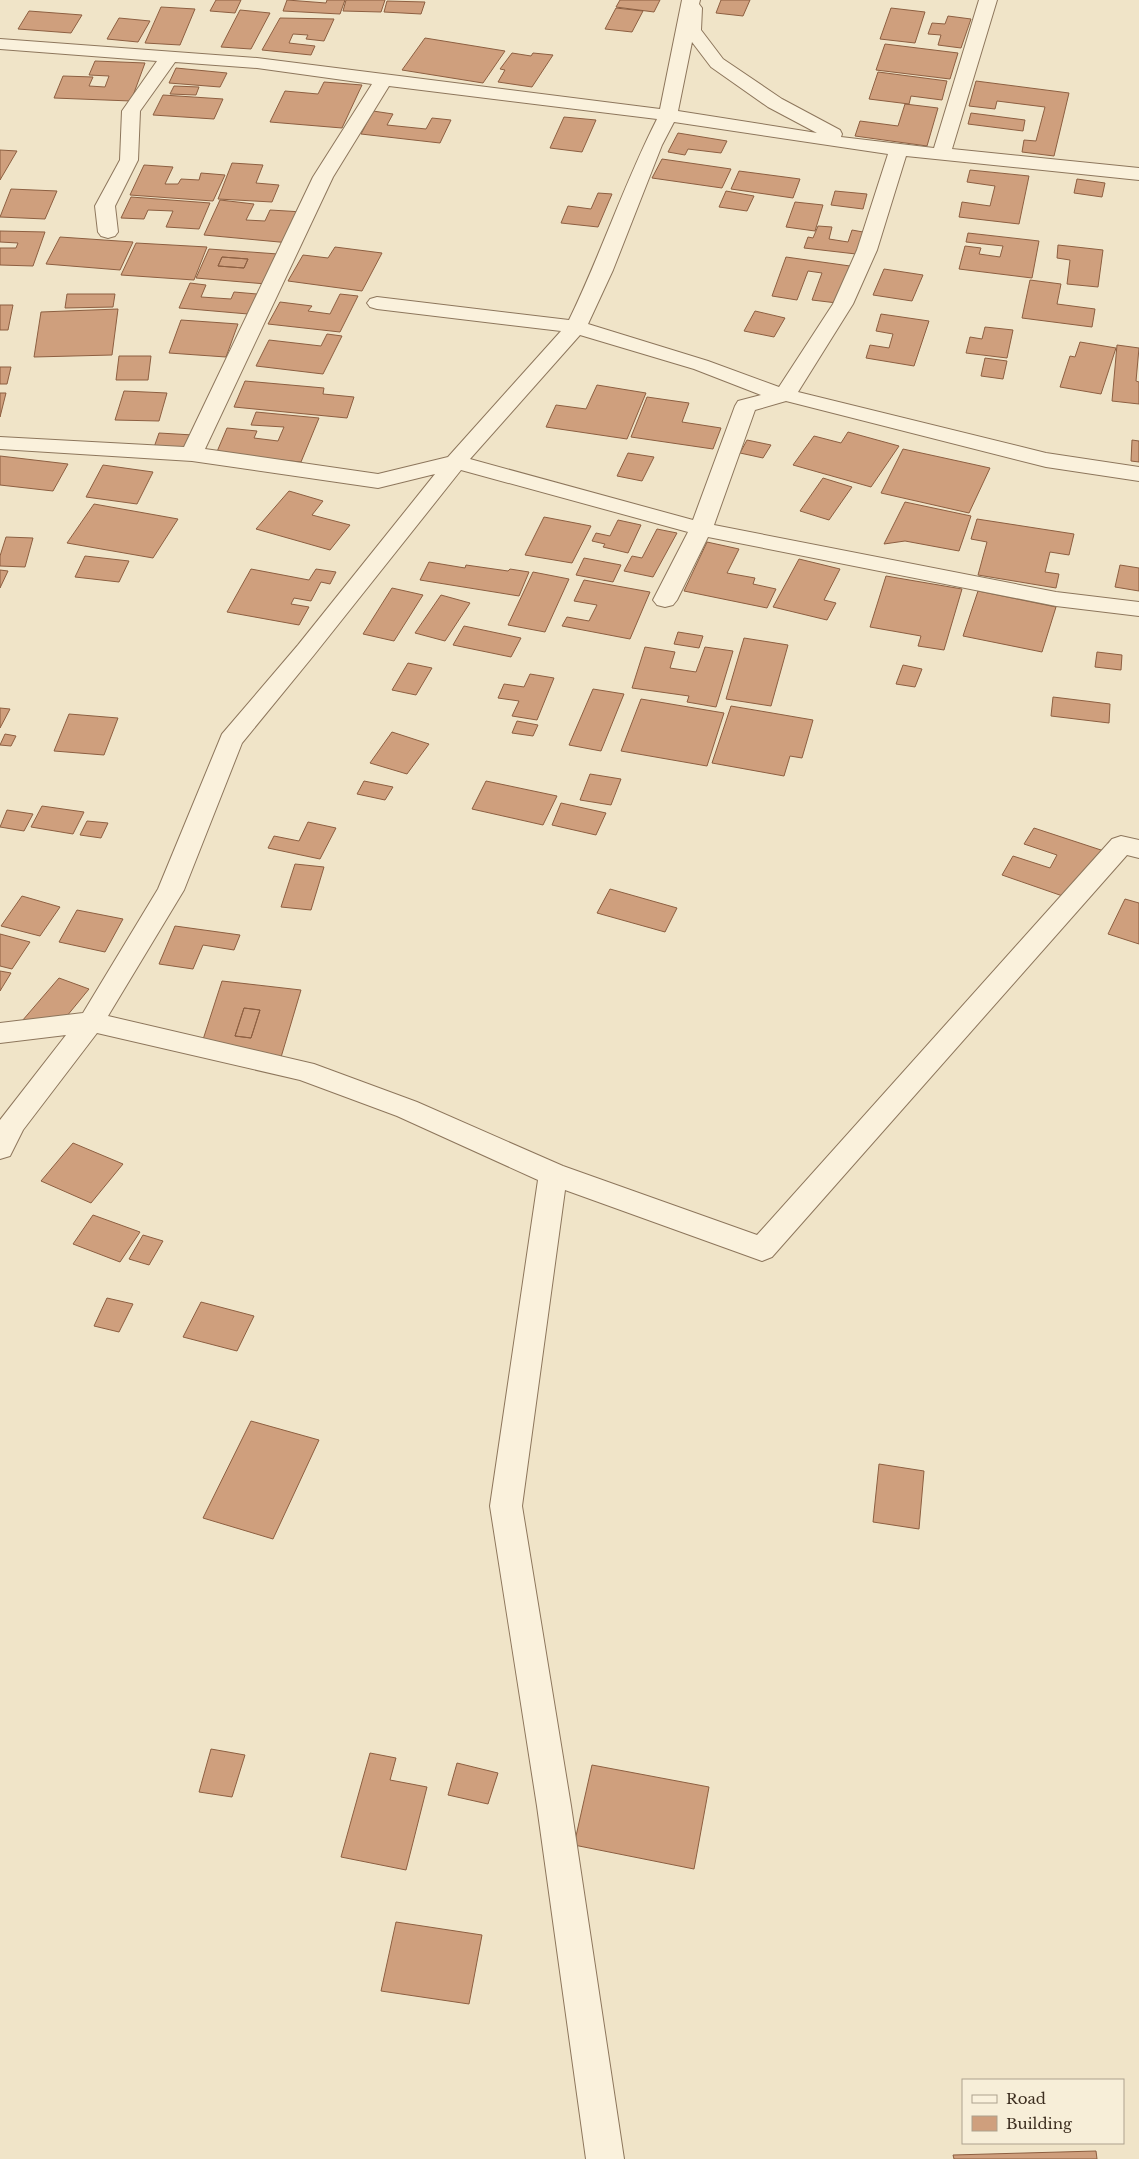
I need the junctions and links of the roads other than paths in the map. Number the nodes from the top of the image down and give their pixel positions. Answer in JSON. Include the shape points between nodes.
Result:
{"nodes":[{"id":1,"x":692,"y":0,"type":"edge"},
{"id":2,"x":988,"y":0,"type":"edge"},
{"id":3,"x":0,"y":44,"type":"edge"},
{"id":4,"x":170,"y":56,"type":"junction"},
{"id":5,"x":384,"y":80,"type":"junction"},
{"id":6,"x":668,"y":115,"type":"junction"},
{"id":7,"x":860,"y":146,"type":"junction"},
{"id":8,"x":899,"y":150,"type":"junction"},
{"id":9,"x":941,"y":156,"type":"junction"},
{"id":10,"x":1139,"y":174,"type":"edge"},
{"id":11,"x":108,"y":232,"type":"dead end"},
{"id":12,"x":377,"y":303,"type":"dead end"},
{"id":13,"x":576,"y":327,"type":"junction"},
{"id":14,"x":785,"y":395,"type":"junction"},
{"id":15,"x":0,"y":443,"type":"edge"},
{"id":16,"x":192,"y":454,"type":"junction"},
{"id":17,"x":456,"y":462,"type":"junction"},
{"id":18,"x":1139,"y":474,"type":"edge"},
{"id":19,"x":701,"y":529,"type":"junction"},
{"id":20,"x":665,"y":600,"type":"dead end"},
{"id":21,"x":1139,"y":609,"type":"edge"},
{"id":22,"x":1139,"y":849,"type":"edge"},
{"id":23,"x":91,"y":1022,"type":"junction"},
{"id":24,"x":0,"y":1033,"type":"edge"},
{"id":25,"x":0,"y":1148,"type":"edge"},
{"id":26,"x":553,"y":1174,"type":"junction"},
{"id":27,"x":605,"y":2159,"type":"edge"}],
"edges":[{"from":1,"to":6,"type":"street"},
{"from":1,"to":7,"type":"street","via":[[692,30],[716,63],[775,103]]},
{"from":2,"to":9,"type":"street"},
{"from":3,"to":4,"type":"street"},
{"from":4,"to":5,"type":"street","via":[[258,63]]},
{"from":4,"to":11,"type":"street","via":[[131,111],[130,160],[105,206]]},
{"from":5,"to":6,"type":"street"},
{"from":5,"to":16,"type":"street","via":[[323,178]]},
{"from":6,"to":7,"type":"street"},
{"from":6,"to":13,"type":"street"},
{"from":7,"to":8,"type":"street"},
{"from":8,"to":9,"type":"street"},
{"from":8,"to":14,"type":"street","via":[[867,250],[843,304]]},
{"from":9,"to":10,"type":"street"},
{"from":12,"to":13,"type":"street"},
{"from":13,"to":14,"type":"street","via":[[701,365]]},
{"from":13,"to":17,"type":"street"},
{"from":14,"to":18,"type":"street","via":[[1046,460]]},
{"from":14,"to":19,"type":"street","via":[[746,406]]},
{"from":15,"to":16,"type":"street"},
{"from":16,"to":17,"type":"street","via":[[378,480]]},
{"from":17,"to":19,"type":"street"},
{"from":17,"to":23,"type":"street","via":[[231,740],[171,890]]},
{"from":19,"to":20,"type":"street"},
{"from":19,"to":21,"type":"street","via":[[1056,599]]},
{"from":22,"to":26,"type":"street","via":[[1122,846],[762,1250]]},
{"from":23,"to":24,"type":"street"},
{"from":23,"to":25,"type":"street","via":[[12,1124]]},
{"from":23,"to":26,"type":"street","via":[[304,1071],[408,1109]]},
{"from":26,"to":27,"type":"street","via":[[506,1506]]}]}
